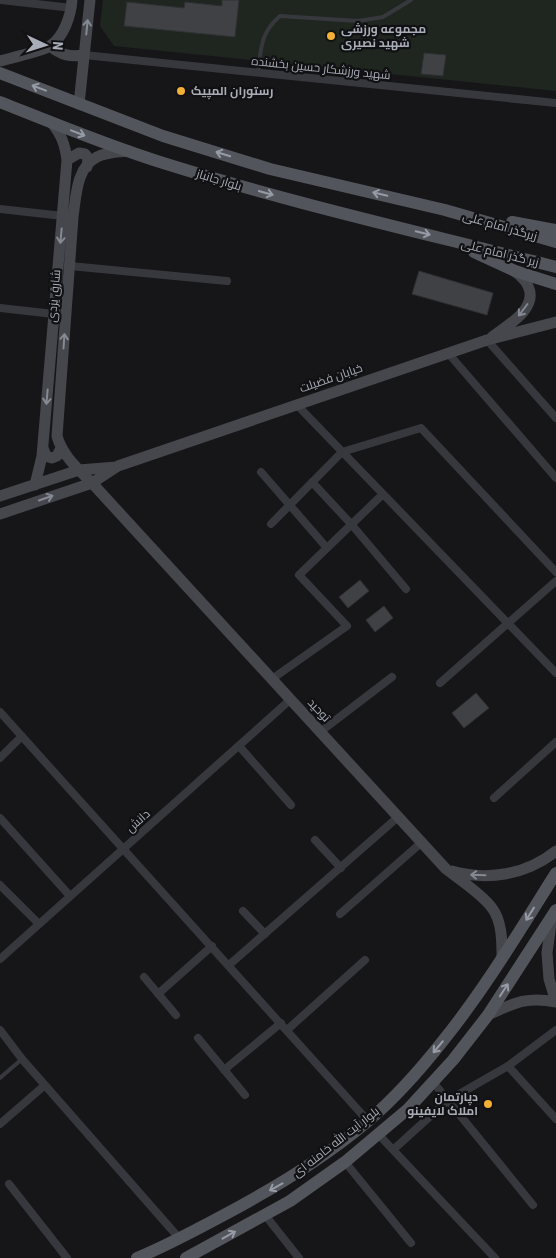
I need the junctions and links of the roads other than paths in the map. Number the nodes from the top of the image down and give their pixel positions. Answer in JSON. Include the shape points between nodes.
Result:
{"nodes":[{"id":1,"x":1,"y":0,"type":"edge"},
{"id":2,"x":90,"y":0,"type":"edge"},
{"id":3,"x":411,"y":0,"type":"edge"},
{"id":4,"x":72,"y":4,"type":"edge"},
{"id":5,"x":50,"y":46,"type":"junction"},
{"id":6,"x":84,"y":54,"type":"junction"},
{"id":7,"x":0,"y":61,"type":"edge"},
{"id":8,"x":0,"y":73,"type":"edge"},
{"id":9,"x":258,"y":73,"type":"junction"},
{"id":10,"x":0,"y":102,"type":"edge"},
{"id":11,"x":556,"y":103,"type":"edge"},
{"id":12,"x":79,"y":104,"type":"junction"},
{"id":13,"x":50,"y":122,"type":"junction"},
{"id":14,"x":129,"y":151,"type":"junction"},
{"id":15,"x":67,"y":160,"type":"junction"},
{"id":16,"x":87,"y":167,"type":"junction"},
{"id":17,"x":0,"y":209,"type":"edge"},
{"id":18,"x":445,"y":210,"type":"junction"},
{"id":19,"x":62,"y":216,"type":"junction"},
{"id":20,"x":556,"y":230,"type":"edge"},
{"id":21,"x":445,"y":239,"type":"junction"},
{"id":22,"x":556,"y":242,"type":"edge"},
{"id":23,"x":70,"y":266,"type":"junction"},
{"id":24,"x":556,"y":267,"type":"edge"},
{"id":25,"x":515,"y":271,"type":"junction"},
{"id":26,"x":227,"y":281,"type":"dead end"},
{"id":27,"x":556,"y":284,"type":"edge"},
{"id":28,"x":0,"y":308,"type":"edge"},
{"id":29,"x":60,"y":315,"type":"junction"},
{"id":30,"x":556,"y":322,"type":"edge"},
{"id":31,"x":487,"y":340,"type":"junction"},
{"id":32,"x":448,"y":353,"type":"junction"},
{"id":33,"x":297,"y":405,"type":"junction"},
{"id":34,"x":556,"y":418,"type":"edge"},
{"id":35,"x":43,"y":448,"type":"junction"},
{"id":36,"x":61,"y":448,"type":"junction"},
{"id":37,"x":342,"y":452,"type":"junction"},
{"id":38,"x":118,"y":466,"type":"junction"},
{"id":39,"x":79,"y":470,"type":"junction"},
{"id":40,"x":261,"y":472,"type":"dead end"},
{"id":41,"x":556,"y":478,"type":"edge"},
{"id":42,"x":312,"y":482,"type":"junction"},
{"id":43,"x":92,"y":483,"type":"junction"},
{"id":44,"x":35,"y":485,"type":"junction"},
{"id":45,"x":383,"y":494,"type":"junction"},
{"id":46,"x":0,"y":496,"type":"edge"},
{"id":47,"x":289,"y":506,"type":"junction"},
{"id":48,"x":0,"y":514,"type":"edge"},
{"id":49,"x":271,"y":524,"type":"dead end"},
{"id":50,"x":352,"y":525,"type":"junction"},
{"id":51,"x":327,"y":548,"type":"junction"},
{"id":52,"x":556,"y":572,"type":"edge"},
{"id":53,"x":556,"y":581,"type":"edge"},
{"id":54,"x":406,"y":589,"type":"dead end"},
{"id":55,"x":509,"y":624,"type":"junction"},
{"id":56,"x":556,"y":673,"type":"edge"},
{"id":57,"x":392,"y":677,"type":"dead end"},
{"id":58,"x":272,"y":679,"type":"junction"},
{"id":59,"x":440,"y":684,"type":"dead end"},
{"id":60,"x":291,"y":700,"type":"junction"},
{"id":61,"x":0,"y":712,"type":"edge"},
{"id":62,"x":320,"y":732,"type":"junction"},
{"id":63,"x":22,"y":736,"type":"junction"},
{"id":64,"x":556,"y":742,"type":"edge"},
{"id":65,"x":239,"y":746,"type":"junction"},
{"id":66,"x":0,"y":758,"type":"edge"},
{"id":67,"x":494,"y":798,"type":"dead end"},
{"id":68,"x":290,"y":805,"type":"dead end"},
{"id":69,"x":398,"y":817,"type":"junction"},
{"id":70,"x":0,"y":818,"type":"edge"},
{"id":71,"x":315,"y":840,"type":"dead end"},
{"id":72,"x":422,"y":842,"type":"junction"},
{"id":73,"x":123,"y":849,"type":"junction"},
{"id":74,"x":556,"y":851,"type":"edge"},
{"id":75,"x":341,"y":868,"type":"junction"},
{"id":76,"x":446,"y":869,"type":"junction"},
{"id":77,"x":556,"y":872,"type":"edge"},
{"id":78,"x":0,"y":885,"type":"edge"},
{"id":79,"x":70,"y":896,"type":"junction"},
{"id":80,"x":243,"y":911,"type":"dead end"},
{"id":81,"x":554,"y":913,"type":"edge"},
{"id":82,"x":340,"y":914,"type":"dead end"},
{"id":83,"x":39,"y":924,"type":"junction"},
{"id":84,"x":264,"y":934,"type":"junction"},
{"id":85,"x":212,"y":946,"type":"junction"},
{"id":86,"x":502,"y":957,"type":"junction"},
{"id":87,"x":0,"y":959,"type":"edge"},
{"id":88,"x":365,"y":960,"type":"dead end"},
{"id":89,"x":229,"y":965,"type":"junction"},
{"id":90,"x":144,"y":977,"type":"dead end"},
{"id":91,"x":158,"y":994,"type":"junction"},
{"id":92,"x":556,"y":1002,"type":"edge"},
{"id":93,"x":176,"y":1015,"type":"dead end"},
{"id":94,"x":488,"y":1015,"type":"junction"},
{"id":95,"x":281,"y":1023,"type":"junction"},
{"id":96,"x":0,"y":1030,"type":"edge"},
{"id":97,"x":287,"y":1030,"type":"junction"},
{"id":98,"x":556,"y":1030,"type":"edge"},
{"id":99,"x":198,"y":1038,"type":"dead end"},
{"id":100,"x":22,"y":1059,"type":"junction"},
{"id":101,"x":508,"y":1066,"type":"junction"},
{"id":102,"x":224,"y":1070,"type":"junction"},
{"id":103,"x":0,"y":1078,"type":"edge"},
{"id":104,"x":433,"y":1082,"type":"junction"},
{"id":105,"x":45,"y":1085,"type":"junction"},
{"id":106,"x":244,"y":1095,"type":"dead end"},
{"id":107,"x":447,"y":1100,"type":"junction"},
{"id":108,"x":556,"y":1119,"type":"edge"},
{"id":109,"x":368,"y":1121,"type":"junction"},
{"id":110,"x":0,"y":1124,"type":"edge"},
{"id":111,"x":379,"y":1135,"type":"junction"},
{"id":112,"x":394,"y":1149,"type":"junction"},
{"id":113,"x":345,"y":1162,"type":"junction"},
{"id":114,"x":9,"y":1184,"type":"dead end"},
{"id":115,"x":533,"y":1205,"type":"dead end"},
{"id":116,"x":265,"y":1215,"type":"junction"},
{"id":117,"x":179,"y":1238,"type":"junction"},
{"id":118,"x":411,"y":1243,"type":"dead end"},
{"id":119,"x":67,"y":1258,"type":"edge"},
{"id":120,"x":137,"y":1258,"type":"edge"},
{"id":121,"x":186,"y":1258,"type":"edge"},
{"id":122,"x":299,"y":1258,"type":"edge"},
{"id":123,"x":495,"y":1258,"type":"edge"}],
"edges":[{"from":1,"to":4,"type":"street"},
{"from":6,"to":2,"type":"street","one_way":true},
{"from":3,"to":9,"type":"lane","via":[[383,17],[358,21],[280,16],[262,39]]},
{"from":4,"to":5,"type":"street","via":[[61,34]]},
{"from":5,"to":6,"type":"street","via":[[64,56]]},
{"from":5,"to":7,"type":"street"},
{"from":6,"to":9,"type":"street","name":"شهید ورزشکار حسین بخشنده"},
{"from":6,"to":12,"type":"street"},
{"from":12,"to":8,"type":"main road","name":"بلوار جانباز","one_way":true},
{"from":9,"to":11,"type":"street","name":"شهید ورزشکار حسین بخشنده"},
{"from":10,"to":13,"type":"main road","name":"بلوار جانباز"},
{"from":18,"to":12,"type":"main road","name":"بلوار جانباز","one_way":true,"via":[[270,169],[162,136]]},
{"from":13,"to":14,"type":"main road","name":"بلوار جانباز","one_way":true},
{"from":13,"to":15,"type":"street","via":[[63,138]]},
{"from":14,"to":16,"type":"street","via":[[98,156]]},
{"from":14,"to":21,"type":"main road","name":"بلوار جانباز","one_way":true,"via":[[267,194]]},
{"from":15,"to":16,"type":"street","via":[[79,153],[85,154]]},
{"from":15,"to":19,"type":"street"},
{"from":16,"to":23,"type":"street","name":"شارق یزدی","via":[[78,187]]},
{"from":17,"to":19,"type":"street"},
{"from":18,"to":20,"type":"main road"},
{"from":18,"to":22,"type":"main road","name":"زیرگذر امام علی"},
{"from":19,"to":29,"type":"street","one_way":true},
{"from":21,"to":24,"type":"main road","name":"زیر گذر امام علی"},
{"from":21,"to":25,"type":"main road"},
{"from":23,"to":26,"type":"street"},
{"from":23,"to":29,"type":"street","name":"شارق یزدی"},
{"from":25,"to":27,"type":"main road"},
{"from":25,"to":31,"type":"street","one_way":true,"via":[[528,284],[529,302],[522,314]]},
{"from":28,"to":29,"type":"street"},
{"from":29,"to":35,"type":"street","one_way":true},
{"from":36,"to":29,"type":"street","name":"شارق یزدی","one_way":true,"via":[[56,436]]},
{"from":30,"to":31,"type":"street","name":"خیابان فضیلت"},
{"from":31,"to":32,"type":"street","name":"خیابان فضیلت"},
{"from":31,"to":34,"type":"street"},
{"from":32,"to":33,"type":"street","name":"خیابان فضیلت"},
{"from":32,"to":41,"type":"street"},
{"from":33,"to":37,"type":"street"},
{"from":33,"to":38,"type":"street","name":"خیابان فضیلت"},
{"from":35,"to":36,"type":"street","via":[[46,456],[52,458]]},
{"from":35,"to":44,"type":"street"},
{"from":36,"to":39,"type":"street","name":"شارق یزدی"},
{"from":37,"to":42,"type":"street"},
{"from":37,"to":45,"type":"street"},
{"from":37,"to":52,"type":"street","via":[[422,428]]},
{"from":38,"to":39,"type":"street","name":"خیابان فضیلت"},
{"from":38,"to":43,"type":"street","name":"خیابان فضیلت"},
{"from":39,"to":43,"type":"street","name":"شارق یزدی"},
{"from":39,"to":44,"type":"street","name":"خیابان فضیلت"},
{"from":40,"to":47,"type":"street"},
{"from":42,"to":47,"type":"street"},
{"from":42,"to":50,"type":"street"},
{"from":48,"to":43,"type":"street","name":"خیابان فضیلت","one_way":true},
{"from":43,"to":58,"type":"street","name":"توحید"},
{"from":44,"to":46,"type":"street","name":"خیابان فضیلت"},
{"from":45,"to":50,"type":"street"},
{"from":45,"to":55,"type":"street"},
{"from":47,"to":49,"type":"street"},
{"from":47,"to":51,"type":"street"},
{"from":50,"to":51,"type":"street"},
{"from":50,"to":54,"type":"street"},
{"from":51,"to":58,"type":"street","via":[[299,575],[347,626]]},
{"from":53,"to":55,"type":"street"},
{"from":55,"to":56,"type":"street"},
{"from":55,"to":59,"type":"street"},
{"from":57,"to":62,"type":"street"},
{"from":58,"to":60,"type":"street","name":"توحید"},
{"from":60,"to":62,"type":"street","name":"توحید"},
{"from":60,"to":65,"type":"street","name":"دانش"},
{"from":61,"to":63,"type":"street"},
{"from":62,"to":69,"type":"street","name":"توحید"},
{"from":63,"to":66,"type":"street"},
{"from":63,"to":73,"type":"street"},
{"from":64,"to":67,"type":"street"},
{"from":65,"to":68,"type":"street"},
{"from":65,"to":73,"type":"street","name":"دانش"},
{"from":69,"to":72,"type":"street","name":"توحید"},
{"from":69,"to":75,"type":"street"},
{"from":70,"to":79,"type":"street"},
{"from":71,"to":75,"type":"street"},
{"from":72,"to":76,"type":"street","name":"توحید"},
{"from":72,"to":82,"type":"street"},
{"from":73,"to":79,"type":"street","name":"دانش"},
{"from":73,"to":85,"type":"street"},
{"from":74,"to":76,"type":"street","one_way":true,"via":[[520,871],[500,875],[478,876]]},
{"from":75,"to":84,"type":"street"},
{"from":76,"to":86,"type":"street","name":"توحید","via":[[492,908],[499,925]]},
{"from":77,"to":86,"type":"main road","name":"بلوار آیت الله خامنه ای","one_way":true},
{"from":78,"to":83,"type":"street"},
{"from":79,"to":83,"type":"street","name":"دانش"},
{"from":80,"to":84,"type":"street"},
{"from":81,"to":92,"type":"street","via":[[547,953],[549,979]]},
{"from":94,"to":81,"type":"main road","name":"بلوار آیت الله خامنه ای","one_way":true},
{"from":83,"to":87,"type":"street","name":"دانش"},
{"from":84,"to":89,"type":"street"},
{"from":85,"to":89,"type":"street"},
{"from":85,"to":91,"type":"street"},
{"from":86,"to":109,"type":"main road","name":"بلوار آیت الله خامنه ای","one_way":true,"via":[[443,1042]]},
{"from":88,"to":97,"type":"street"},
{"from":89,"to":95,"type":"street"},
{"from":90,"to":91,"type":"street"},
{"from":91,"to":93,"type":"street"},
{"from":92,"to":94,"type":"street","via":[[538,999],[518,1001]]},
{"from":94,"to":104,"type":"main road","name":"بلوار آیت الله خامنه ای"},
{"from":95,"to":97,"type":"street"},
{"from":95,"to":102,"type":"street"},
{"from":96,"to":100,"type":"street"},
{"from":97,"to":109,"type":"street"},
{"from":98,"to":101,"type":"street"},
{"from":99,"to":102,"type":"street"},
{"from":100,"to":103,"type":"lane"},
{"from":100,"to":105,"type":"street"},
{"from":101,"to":107,"type":"street"},
{"from":101,"to":108,"type":"street"},
{"from":102,"to":106,"type":"street"},
{"from":104,"to":107,"type":"street"},
{"from":104,"to":111,"type":"main road","name":"بلوار آیت الله خامنه ای"},
{"from":105,"to":110,"type":"street"},
{"from":105,"to":117,"type":"street"},
{"from":107,"to":112,"type":"street"},
{"from":107,"to":115,"type":"street"},
{"from":109,"to":117,"type":"main road","name":"بلوار آیت الله خامنه ای","one_way":true,"via":[[286,1181]]},
{"from":111,"to":112,"type":"street"},
{"from":111,"to":113,"type":"main road","name":"بلوار آیت الله خامنه ای"},
{"from":112,"to":123,"type":"street"},
{"from":113,"to":116,"type":"main road","name":"بلوار آیت الله خامنه ای"},
{"from":113,"to":118,"type":"street"},
{"from":114,"to":119,"type":"street"},
{"from":121,"to":116,"type":"main road","name":"بلوار آیت الله خامنه ای","one_way":true},
{"from":116,"to":122,"type":"street"},
{"from":117,"to":120,"type":"main road","name":"بلوار آیت الله خامنه ای"}]}
